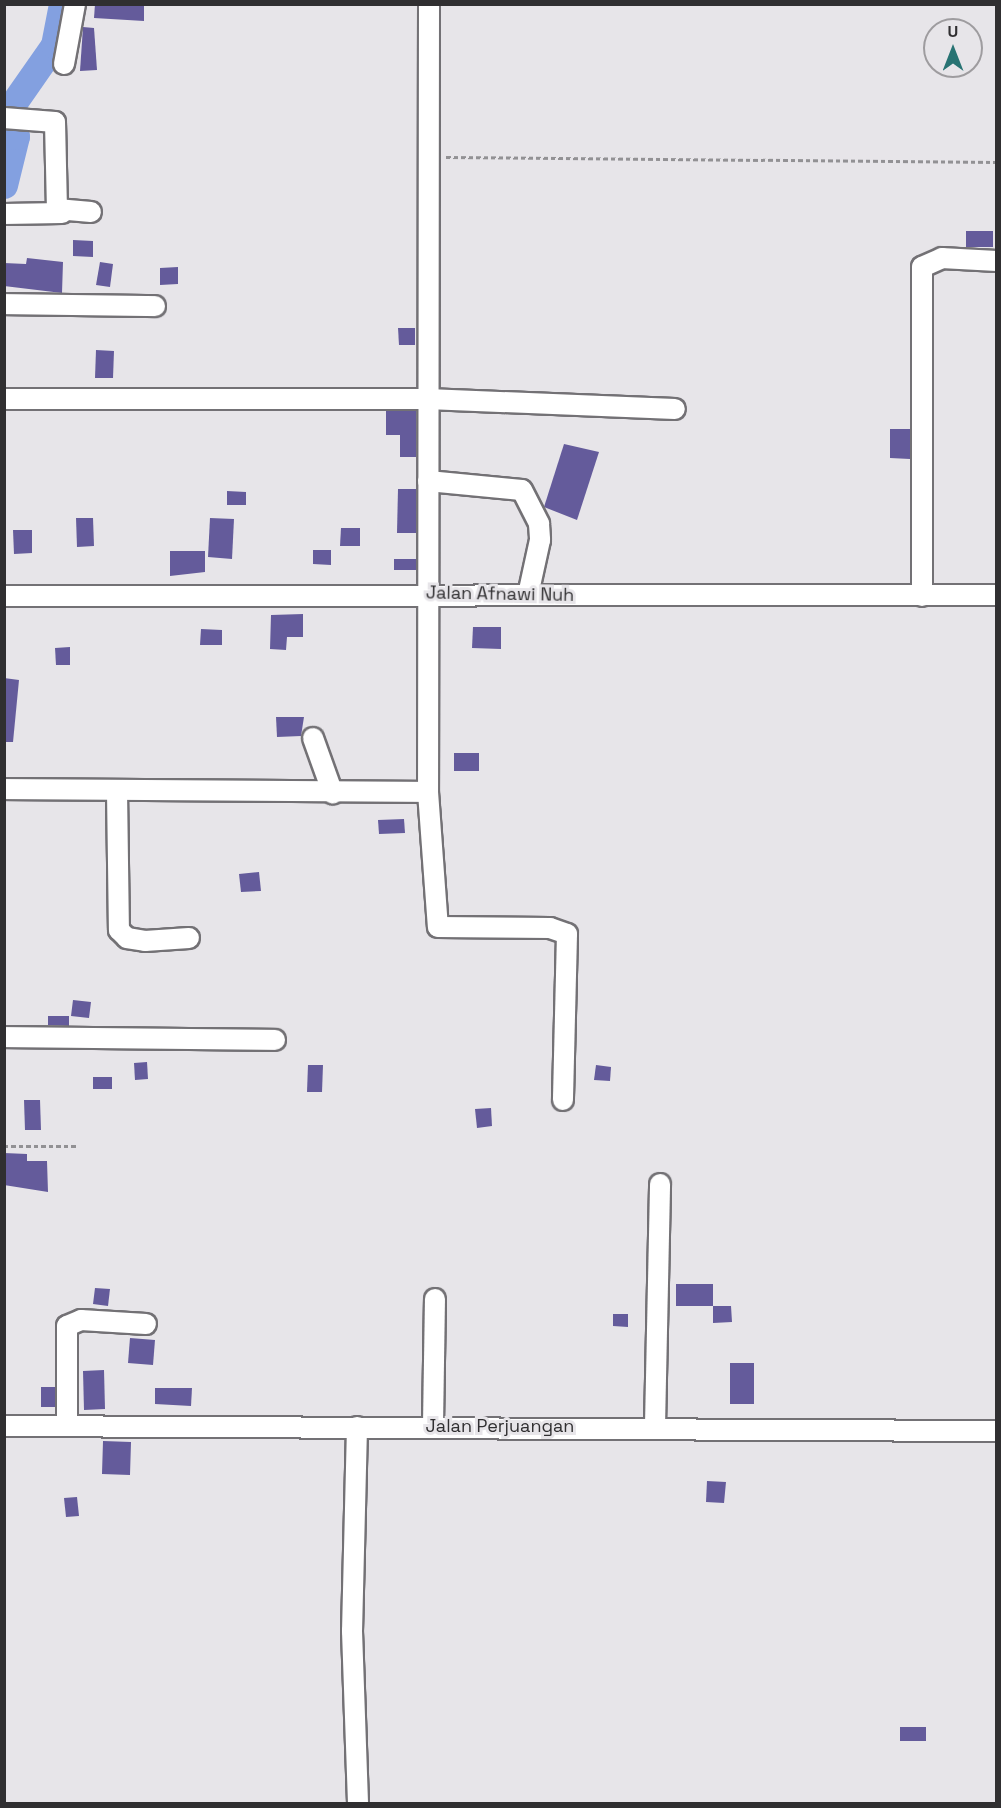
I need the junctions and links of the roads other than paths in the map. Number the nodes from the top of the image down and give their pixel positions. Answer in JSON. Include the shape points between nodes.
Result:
{"nodes":[{"id":1,"x":75,"y":4,"type":"edge"},
{"id":2,"x":429,"y":4,"type":"edge"},
{"id":3,"x":64,"y":63,"type":"dead end"},
{"id":4,"x":11,"y":118,"type":"edge"},
{"id":5,"x":91,"y":212,"type":"dead end"},
{"id":6,"x":62,"y":213,"type":"junction"},
{"id":7,"x":5,"y":214,"type":"edge"},
{"id":8,"x":996,"y":261,"type":"edge"},
{"id":9,"x":4,"y":304,"type":"edge"},
{"id":10,"x":155,"y":306,"type":"dead end"},
{"id":11,"x":4,"y":399,"type":"edge"},
{"id":12,"x":427,"y":399,"type":"junction"},
{"id":13,"x":675,"y":409,"type":"dead end"},
{"id":14,"x":428,"y":481,"type":"junction"},
{"id":15,"x":429,"y":593,"type":"junction"},
{"id":16,"x":528,"y":595,"type":"junction"},
{"id":17,"x":996,"y":595,"type":"edge"},
{"id":18,"x":4,"y":596,"type":"edge"},
{"id":19,"x":922,"y":596,"type":"junction"},
{"id":20,"x":313,"y":738,"type":"dead end"},
{"id":21,"x":4,"y":789,"type":"edge"},
{"id":22,"x":117,"y":791,"type":"junction"},
{"id":23,"x":428,"y":792,"type":"junction"},
{"id":24,"x":333,"y":794,"type":"junction"},
{"id":25,"x":189,"y":938,"type":"dead end"},
{"id":26,"x":4,"y":1037,"type":"edge"},
{"id":27,"x":275,"y":1040,"type":"dead end"},
{"id":28,"x":563,"y":1101,"type":"dead end"},
{"id":29,"x":660,"y":1184,"type":"dead end"},
{"id":30,"x":435,"y":1299,"type":"dead end"},
{"id":31,"x":146,"y":1324,"type":"dead end"},
{"id":32,"x":67,"y":1425,"type":"junction"},
{"id":33,"x":433,"y":1425,"type":"junction"},
{"id":34,"x":4,"y":1426,"type":"edge"},
{"id":35,"x":655,"y":1426,"type":"junction"},
{"id":36,"x":357,"y":1427,"type":"junction"},
{"id":37,"x":996,"y":1431,"type":"edge"},
{"id":38,"x":358,"y":1803,"type":"edge"}],
"edges":[{"from":1,"to":3,"type":"street"},
{"from":2,"to":12,"type":"street"},
{"from":4,"to":6,"type":"street","via":[[56,123],[56,204]]},
{"from":5,"to":6,"type":"street"},
{"from":6,"to":7,"type":"street"},
{"from":8,"to":19,"type":"street","via":[[942,258],[922,267]]},
{"from":9,"to":10,"type":"street"},
{"from":11,"to":12,"type":"street"},
{"from":12,"to":13,"type":"street"},
{"from":12,"to":14,"type":"street"},
{"from":14,"to":15,"type":"street"},
{"from":14,"to":16,"type":"street","via":[[522,490],[539,524],[540,540]]},
{"from":15,"to":16,"type":"street","name":"Jalan Afnawi Nuh"},
{"from":15,"to":18,"type":"street","name":"Jalan Afnawi Nuh"},
{"from":15,"to":23,"type":"street"},
{"from":16,"to":19,"type":"street","name":"Jalan Afnawi Nuh"},
{"from":17,"to":19,"type":"street","name":"Jalan Afnawi Nuh"},
{"from":20,"to":24,"type":"street"},
{"from":21,"to":22,"type":"street"},
{"from":22,"to":24,"type":"street"},
{"from":22,"to":25,"type":"street","via":[[119,930],[127,938]]},
{"from":23,"to":24,"type":"street"},
{"from":23,"to":28,"type":"street","via":[[438,927],[550,928],[567,934]]},
{"from":26,"to":27,"type":"street"},
{"from":29,"to":35,"type":"street"},
{"from":30,"to":33,"type":"street"},
{"from":31,"to":32,"type":"street","via":[[81,1320],[67,1326]]},
{"from":32,"to":34,"type":"street","name":"Jalan Perjuangan"},
{"from":32,"to":36,"type":"street","name":"Jalan Perjuangan"},
{"from":33,"to":35,"type":"street","name":"Jalan Perjuangan"},
{"from":33,"to":36,"type":"street","name":"Jalan Perjuangan"},
{"from":35,"to":37,"type":"street","name":"Jalan Perjuangan"},
{"from":36,"to":38,"type":"street","via":[[352,1631]]}]}
